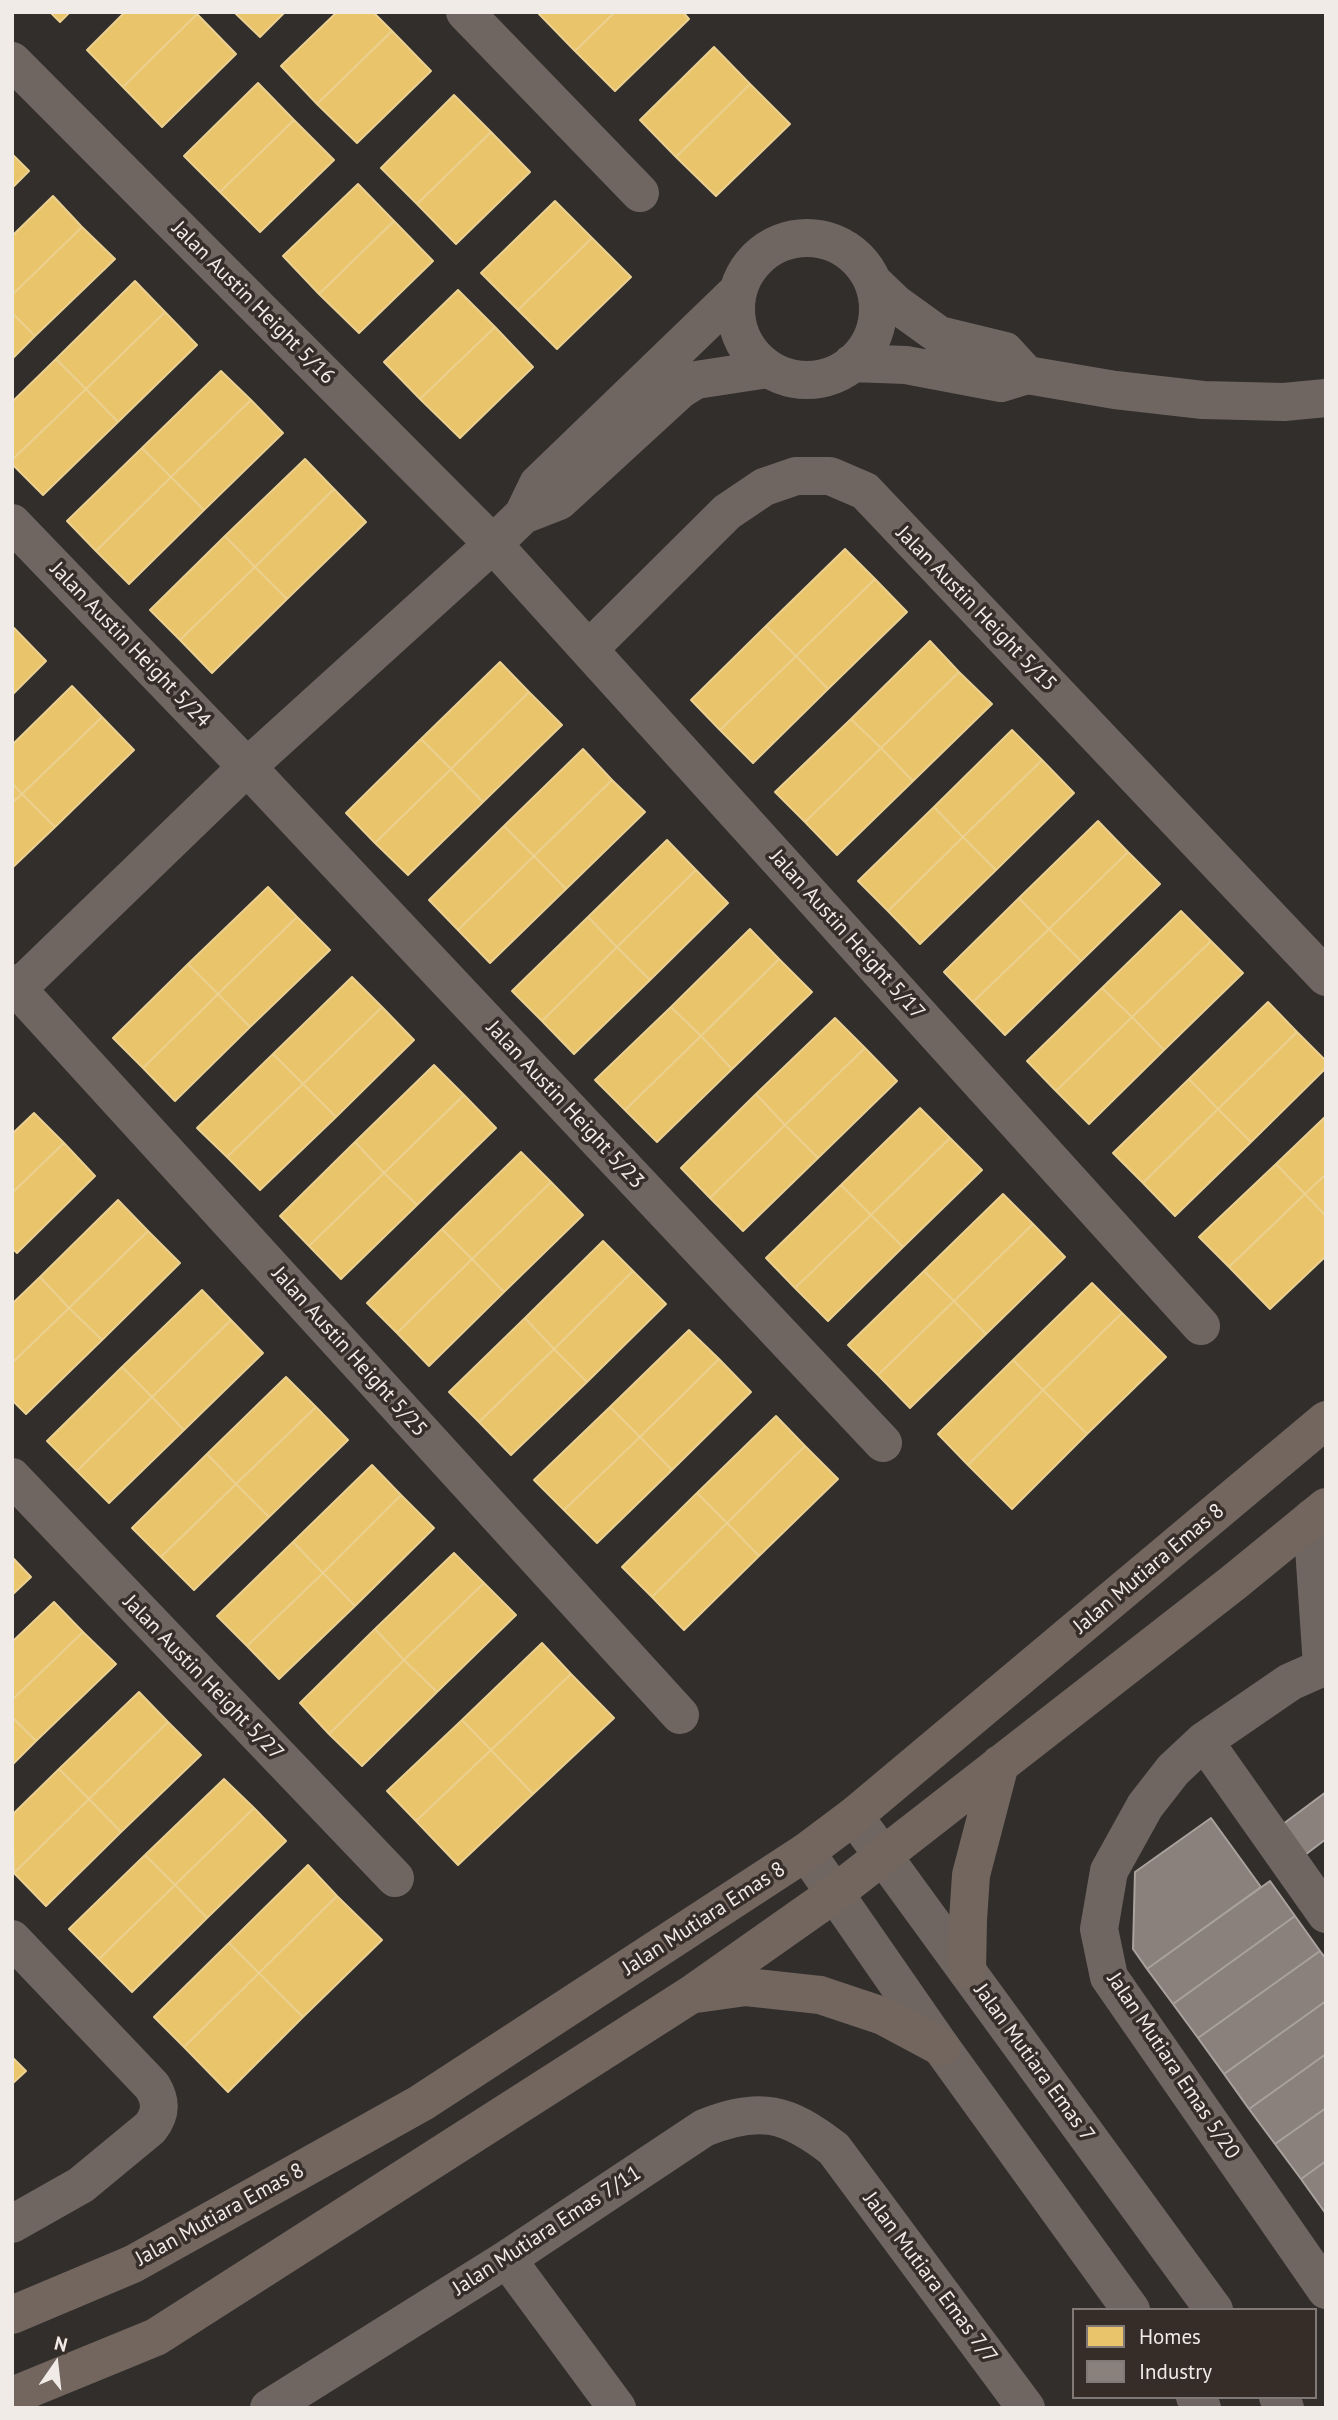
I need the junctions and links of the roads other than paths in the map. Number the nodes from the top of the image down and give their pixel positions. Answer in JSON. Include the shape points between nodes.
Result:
{"nodes":[{"id":1,"x":465,"y":12,"type":"edge"},
{"id":2,"x":12,"y":61,"type":"edge"},
{"id":3,"x":640,"y":193,"type":"dead end"},
{"id":4,"x":874,"y":283,"type":"junction"},
{"id":5,"x":738,"y":291,"type":"junction"},
{"id":6,"x":852,"y":363,"type":"junction"},
{"id":7,"x":768,"y":369,"type":"junction"},
{"id":8,"x":1027,"y":374,"type":"junction"},
{"id":9,"x":1326,"y":398,"type":"edge"},
{"id":10,"x":523,"y":515,"type":"junction"},
{"id":11,"x":12,"y":523,"type":"edge"},
{"id":12,"x":493,"y":544,"type":"junction"},
{"id":13,"x":589,"y":649,"type":"junction"},
{"id":14,"x":247,"y":767,"type":"junction"},
{"id":15,"x":1326,"y":977,"type":"edge"},
{"id":16,"x":14,"y":989,"type":"edge"},
{"id":17,"x":1201,"y":1326,"type":"dead end"},
{"id":18,"x":1326,"y":1420,"type":"edge"},
{"id":19,"x":883,"y":1443,"type":"dead end"},
{"id":20,"x":12,"y":1478,"type":"edge"},
{"id":21,"x":1319,"y":1512,"type":"edge"},
{"id":22,"x":1324,"y":1666,"type":"edge"},
{"id":23,"x":680,"y":1715,"type":"dead end"},
{"id":24,"x":1203,"y":1741,"type":"junction"},
{"id":25,"x":1000,"y":1764,"type":"junction"},
{"id":26,"x":854,"y":1816,"type":"junction"},
{"id":27,"x":806,"y":1852,"type":"junction"},
{"id":28,"x":882,"y":1855,"type":"junction"},
{"id":29,"x":395,"y":1878,"type":"dead end"},
{"id":30,"x":834,"y":1894,"type":"junction"},
{"id":31,"x":1326,"y":1914,"type":"edge"},
{"id":32,"x":12,"y":1939,"type":"edge"},
{"id":33,"x":967,"y":1971,"type":"junction"},
{"id":34,"x":692,"y":1994,"type":"junction"},
{"id":35,"x":941,"y":2047,"type":"junction"},
{"id":36,"x":834,"y":2149,"type":"joint"},
{"id":37,"x":12,"y":2224,"type":"edge"},
{"id":38,"x":507,"y":2259,"type":"junction"},
{"id":39,"x":1326,"y":2290,"type":"edge"},
{"id":40,"x":1130,"y":2308,"type":"edge"},
{"id":41,"x":1213,"y":2308,"type":"edge"},
{"id":42,"x":12,"y":2315,"type":"edge"},
{"id":43,"x":12,"y":2396,"type":"edge"},
{"id":44,"x":269,"y":2408,"type":"edge"},
{"id":45,"x":617,"y":2408,"type":"edge"},
{"id":46,"x":1026,"y":2408,"type":"edge"}],
"edges":[{"from":1,"to":3,"type":"street"},
{"from":2,"to":12,"type":"street","name":"Jalan Austin Height 5/16"},
{"from":4,"to":5,"type":"street","via":[[846,249],[825,240],[802,238],[761,254],[746,270]]},
{"from":4,"to":6,"type":"street","via":[[876,327],[867,347]]},
{"from":4,"to":8,"type":"street","via":[[939,335],[1005,351]]},
{"from":5,"to":7,"type":"street","via":[[740,335]]},
{"from":5,"to":10,"type":"street","via":[[538,484]]},
{"from":6,"to":7,"type":"street","via":[[833,375],[811,379]]},
{"from":6,"to":8,"type":"street","via":[[906,365],[1002,383]]},
{"from":7,"to":10,"type":"street","via":[[696,380],[559,501]]},
{"from":8,"to":9,"type":"street","via":[[1203,400]]},
{"from":10,"to":12,"type":"street"},
{"from":11,"to":14,"type":"street","name":"Jalan Austin Height 5/24"},
{"from":12,"to":13,"type":"street","name":"Jalan Austin Height 5/17"},
{"from":12,"to":14,"type":"street"},
{"from":13,"to":15,"type":"street","name":"Jalan Austin Height 5/15","via":[[727,512],[764,487],[796,476],[830,476],[865,491]]},
{"from":13,"to":17,"type":"street","name":"Jalan Austin Height 5/17"},
{"from":14,"to":16,"type":"street"},
{"from":14,"to":19,"type":"street","name":"Jalan Austin Height 5/23"},
{"from":16,"to":23,"type":"street","name":"Jalan Austin Height 5/25"},
{"from":18,"to":26,"type":"main road","name":"Jalan Mutiara Emas 8"},
{"from":20,"to":29,"type":"street","name":"Jalan Austin Height 5/27"},
{"from":21,"to":22,"type":"street"},
{"from":21,"to":25,"type":"main road"},
{"from":22,"to":24,"type":"street","name":"Jalan Mutiara Emas 5/20","via":[[1290,1682]]},
{"from":24,"to":31,"type":"street"},
{"from":24,"to":39,"type":"street","name":"Jalan Mutiara Emas 5/20","via":[[1172,1770],[1145,1806],[1109,1871],[1099,1929],[1109,1977]]},
{"from":25,"to":28,"type":"main road"},
{"from":25,"to":33,"type":"main road","via":[[971,1875]]},
{"from":26,"to":27,"type":"main road","name":"Jalan Mutiara Emas 8"},
{"from":26,"to":28,"type":"street","name":"Jalan Mutiara Emas 7"},
{"from":27,"to":30,"type":"street"},
{"from":27,"to":42,"type":"main road","name":"Jalan Mutiara Emas 8","via":[[421,2103],[133,2264]]},
{"from":28,"to":30,"type":"main road"},
{"from":28,"to":33,"type":"street","name":"Jalan Mutiara Emas 7"},
{"from":30,"to":34,"type":"main road"},
{"from":30,"to":35,"type":"street"},
{"from":32,"to":37,"type":"street","via":[[152,2086],[160,2108],[149,2129],[81,2185]]},
{"from":33,"to":41,"type":"street","name":"Jalan Mutiara Emas 7"},
{"from":34,"to":35,"type":"main road","via":[[746,1987],[820,1995],[883,2016]]},
{"from":34,"to":43,"type":"main road","via":[[156,2337]]},
{"from":35,"to":40,"type":"street"},
{"from":36,"to":38,"type":"street","name":"Jalan Mutiara Emas 7/11","via":[[786,2119],[756,2114],[729,2118],[704,2128]]},
{"from":36,"to":46,"type":"street","name":"Jalan Mutiara Emas 7/7"},
{"from":38,"to":44,"type":"street","name":"Jalan Mutiara Emas 7/11"},
{"from":38,"to":45,"type":"street"}]}
